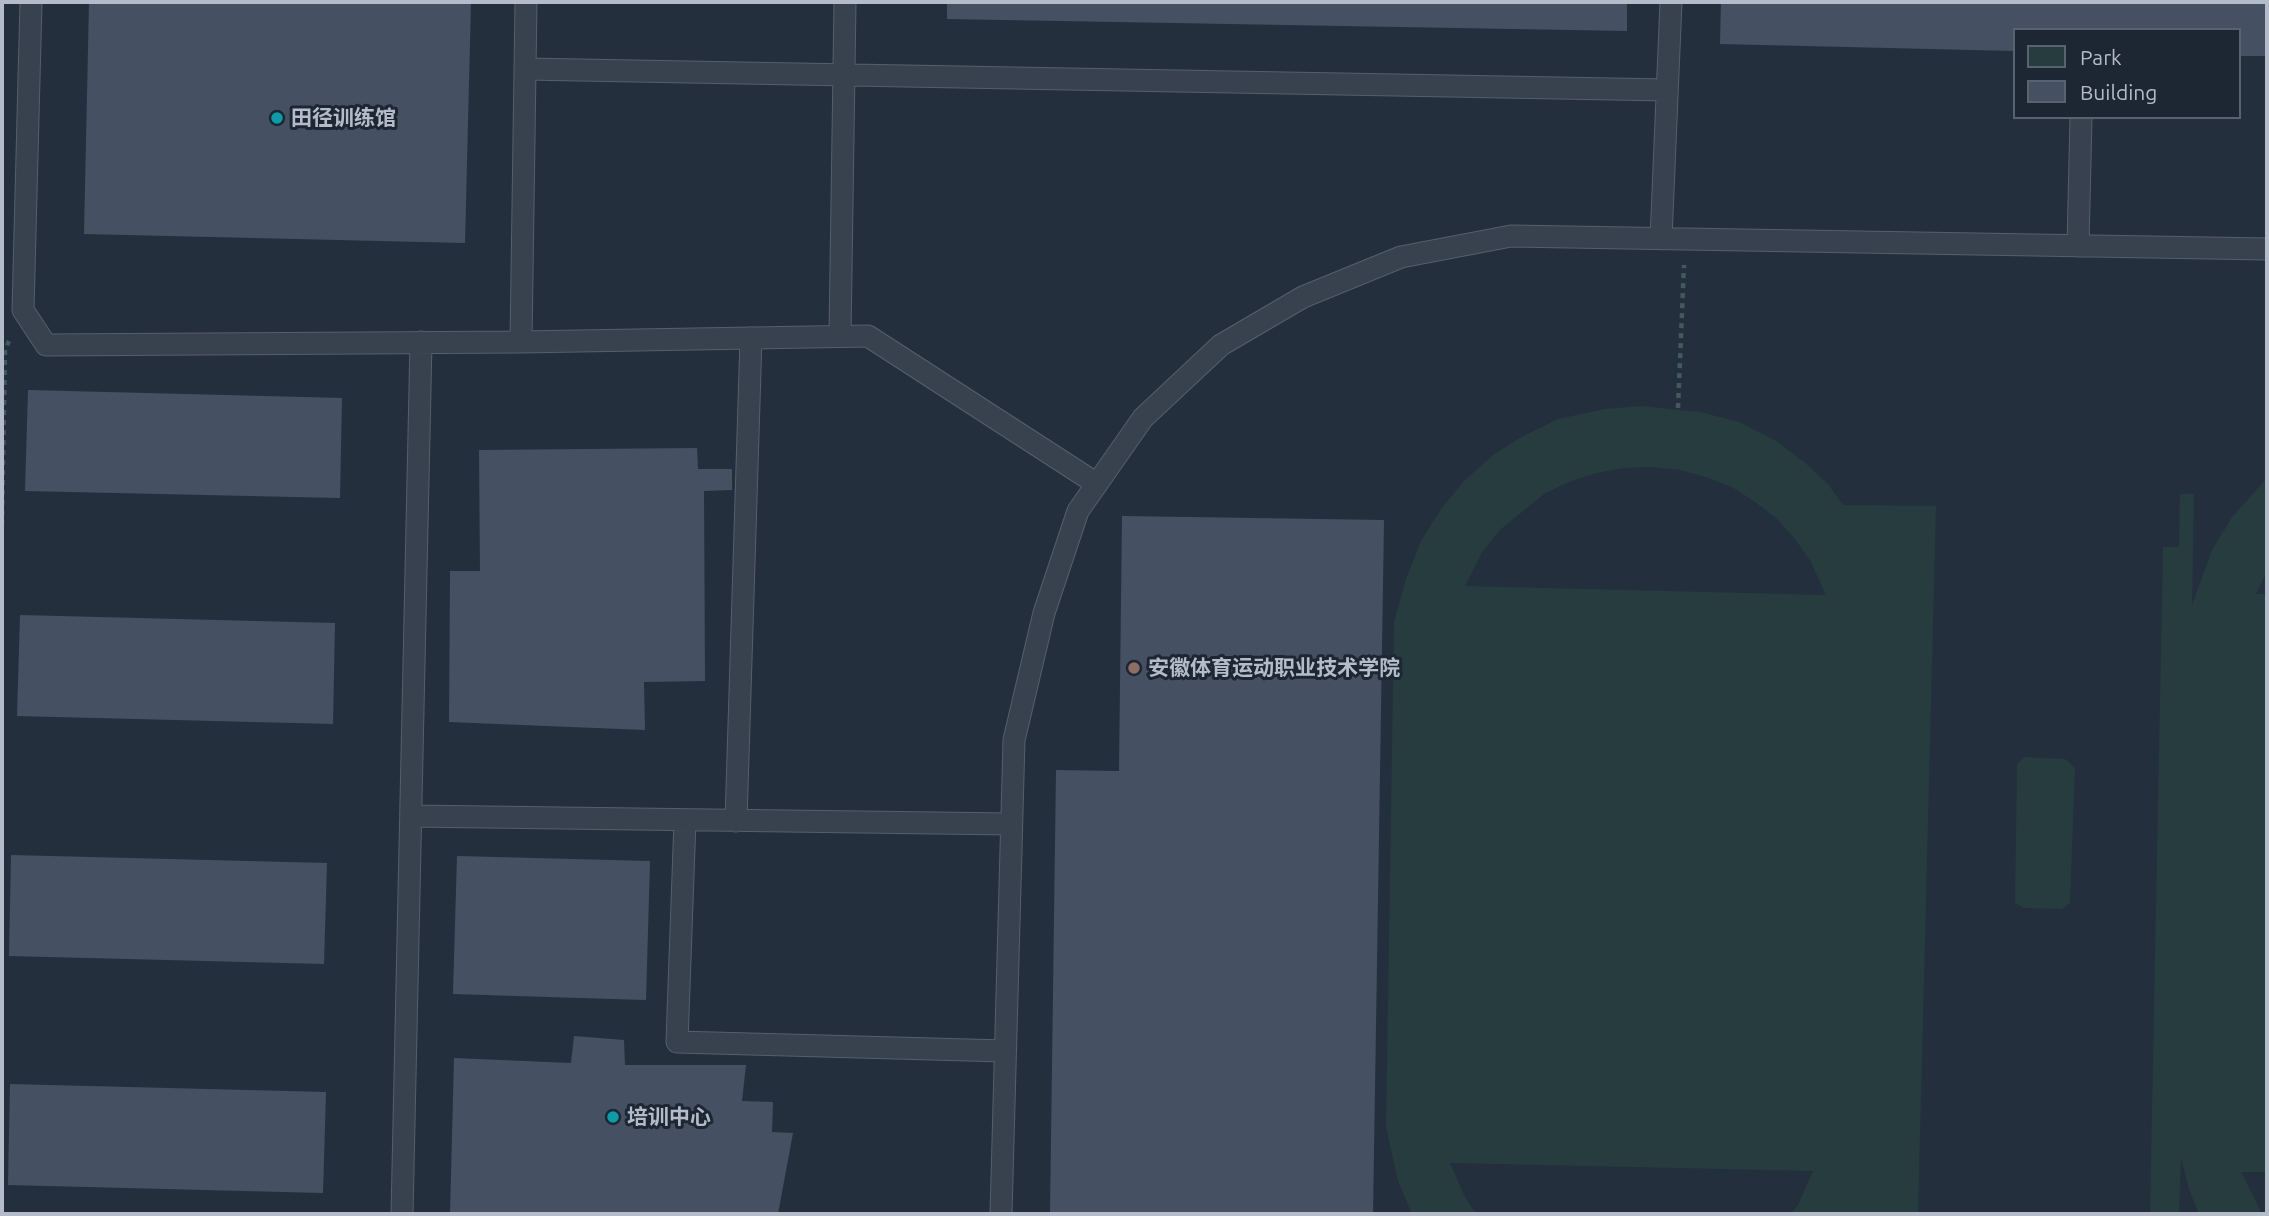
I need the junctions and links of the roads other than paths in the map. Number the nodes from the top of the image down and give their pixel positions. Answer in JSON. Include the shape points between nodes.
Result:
{"nodes":[{"id":1,"x":31,"y":2,"type":"edge"},
{"id":2,"x":526,"y":2,"type":"edge"},
{"id":3,"x":845,"y":2,"type":"edge"},
{"id":4,"x":1671,"y":2,"type":"edge"},
{"id":5,"x":525,"y":69,"type":"junction"},
{"id":6,"x":844,"y":75,"type":"junction"},
{"id":7,"x":1667,"y":90,"type":"junction"},
{"id":8,"x":2081,"y":119,"type":"edge"},
{"id":9,"x":1661,"y":239,"type":"junction"},
{"id":10,"x":2078,"y":246,"type":"junction"},
{"id":11,"x":2267,"y":248,"type":"edge"},
{"id":12,"x":840,"y":336,"type":"junction"},
{"id":13,"x":751,"y":338,"type":"junction"},
{"id":14,"x":421,"y":342,"type":"junction"},
{"id":15,"x":521,"y":342,"type":"junction"},
{"id":16,"x":1097,"y":484,"type":"junction"},
{"id":17,"x":411,"y":816,"type":"junction"},
{"id":18,"x":684,"y":820,"type":"junction"},
{"id":19,"x":736,"y":821,"type":"junction"},
{"id":20,"x":1011,"y":824,"type":"junction"},
{"id":21,"x":1005,"y":1051,"type":"junction"},
{"id":22,"x":402,"y":1214,"type":"edge"},
{"id":23,"x":1001,"y":1214,"type":"edge"}],
"edges":[{"from":1,"to":14,"type":"lane","via":[[23,310],[46,345]]},
{"from":2,"to":5,"type":"lane"},
{"from":3,"to":6,"type":"lane"},
{"from":4,"to":7,"type":"lane"},
{"from":5,"to":6,"type":"lane"},
{"from":5,"to":15,"type":"lane"},
{"from":6,"to":7,"type":"lane"},
{"from":6,"to":12,"type":"lane"},
{"from":7,"to":9,"type":"lane"},
{"from":8,"to":10,"type":"lane"},
{"from":9,"to":10,"type":"lane"},
{"from":9,"to":16,"type":"lane","via":[[1511,236],[1401,257],[1303,297],[1221,345],[1143,418]]},
{"from":10,"to":11,"type":"lane"},
{"from":12,"to":13,"type":"lane"},
{"from":12,"to":16,"type":"lane","via":[[868,336]]},
{"from":13,"to":15,"type":"lane"},
{"from":13,"to":19,"type":"lane"},
{"from":14,"to":15,"type":"lane"},
{"from":14,"to":17,"type":"lane"},
{"from":16,"to":20,"type":"lane","via":[[1078,510],[1044,613],[1014,740]]},
{"from":17,"to":18,"type":"lane"},
{"from":17,"to":22,"type":"lane"},
{"from":18,"to":19,"type":"lane"},
{"from":18,"to":21,"type":"lane","via":[[677,1042]]},
{"from":19,"to":20,"type":"lane"},
{"from":20,"to":21,"type":"lane"},
{"from":21,"to":23,"type":"lane"}]}
